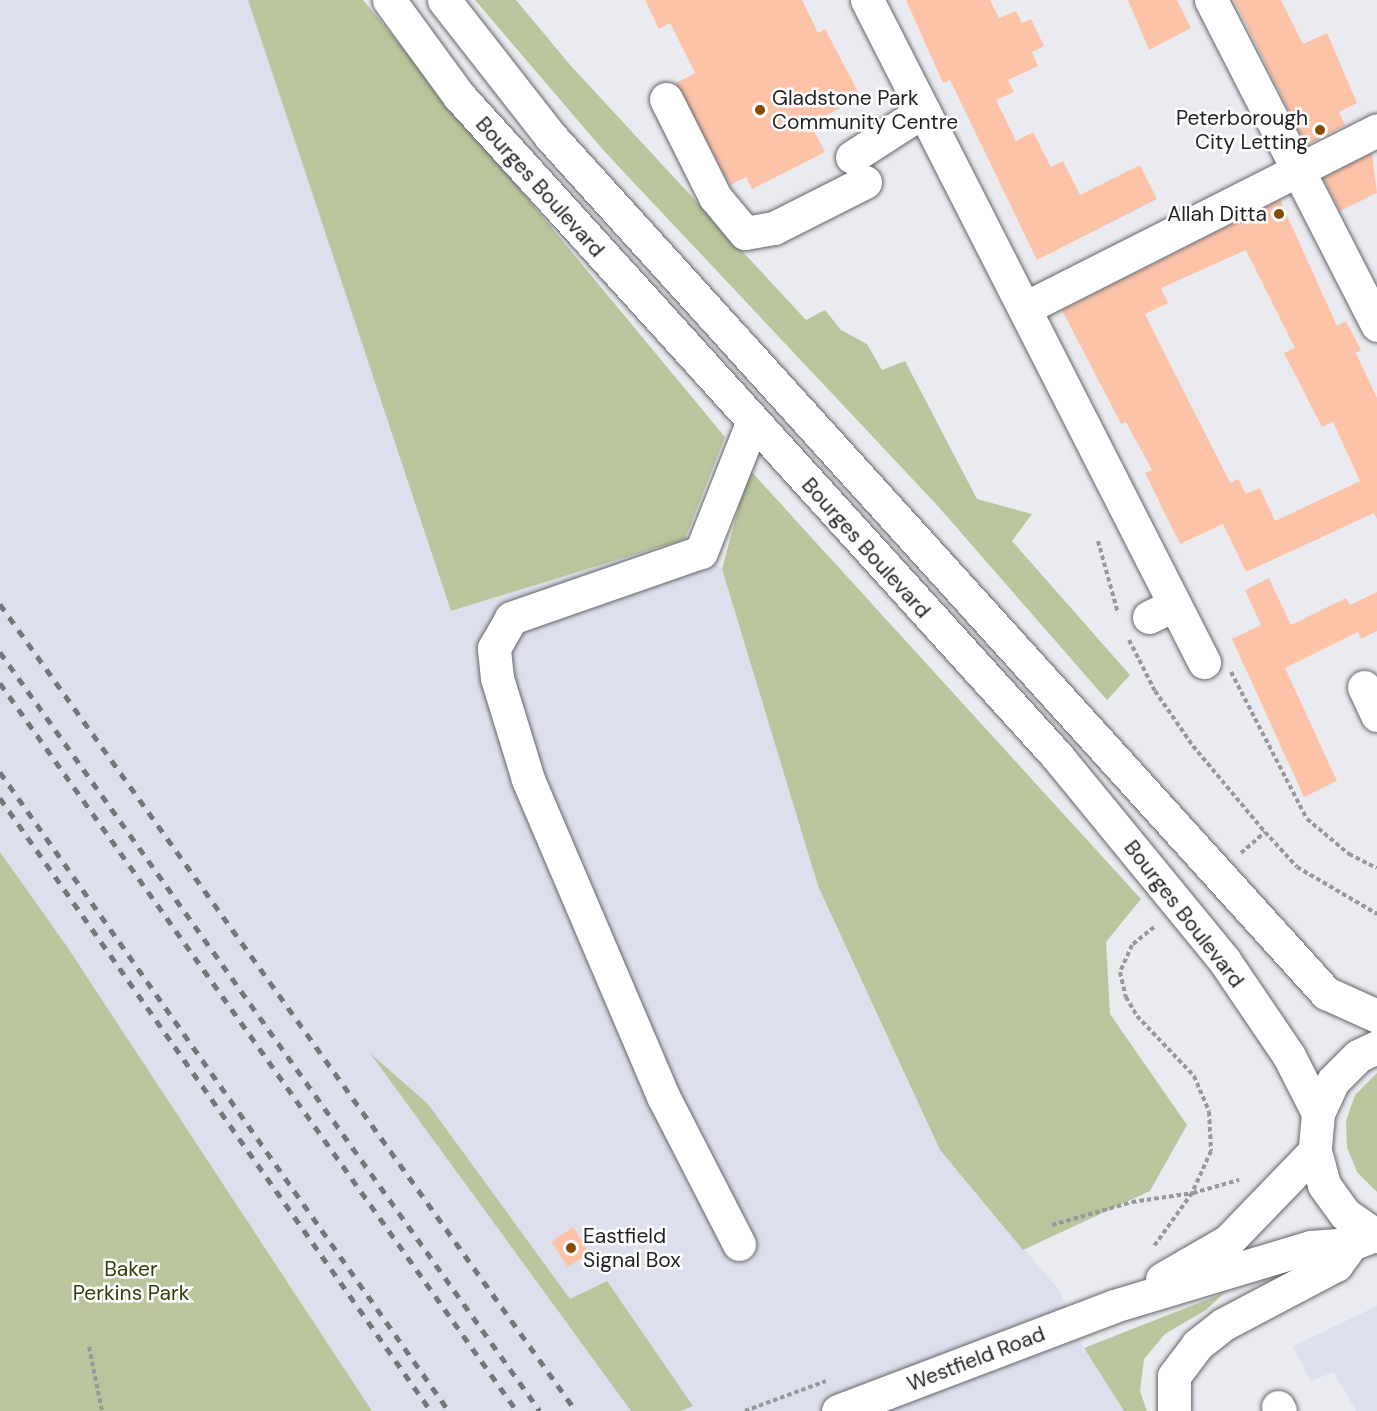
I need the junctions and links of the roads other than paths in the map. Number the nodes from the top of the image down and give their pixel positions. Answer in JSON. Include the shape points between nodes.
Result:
{"nodes":[{"id":1,"x":388,"y":0,"type":"edge"},
{"id":2,"x":444,"y":0,"type":"edge"},
{"id":3,"x":867,"y":0,"type":"edge"},
{"id":4,"x":1211,"y":0,"type":"edge"},
{"id":5,"x":666,"y":99,"type":"dead end"},
{"id":6,"x":923,"y":111,"type":"junction"},
{"id":7,"x":1377,"y":130,"type":"edge"},
{"id":8,"x":1298,"y":170,"type":"junction"},
{"id":9,"x":1025,"y":308,"type":"junction"},
{"id":10,"x":1377,"y":325,"type":"edge"},
{"id":11,"x":752,"y":423,"type":"junction"},
{"id":12,"x":1204,"y":662,"type":"road end"},
{"id":13,"x":1377,"y":1016,"type":"edge"},
{"id":14,"x":1377,"y":1047,"type":"edge"},
{"id":15,"x":1318,"y":1113,"type":"junction"},
{"id":16,"x":1315,"y":1150,"type":"junction"},
{"id":17,"x":1367,"y":1238,"type":"edge"},
{"id":18,"x":739,"y":1244,"type":"dead end"},
{"id":19,"x":1114,"y":1306,"type":"junction"},
{"id":20,"x":838,"y":1411,"type":"edge"},
{"id":21,"x":1174,"y":1411,"type":"edge"}],
"edges":[{"from":1,"to":11,"type":"main road","name":"Bourges Boulevard","via":[[459,96]]},
{"from":2,"to":13,"type":"main road","name":"Bourges Boulevard","via":[[551,137],[1326,993]]},
{"from":3,"to":6,"type":"main road"},
{"from":4,"to":8,"type":"main road"},
{"from":5,"to":6,"type":"main road","via":[[715,197],[745,233],[774,228],[858,170]]},
{"from":6,"to":9,"type":"main road"},
{"from":7,"to":8,"type":"main road"},
{"from":8,"to":9,"type":"main road"},
{"from":8,"to":10,"type":"main road"},
{"from":9,"to":12,"type":"main road","via":[[1143,619]]},
{"from":11,"to":15,"type":"main road","name":"Bourges Boulevard","via":[[1049,747],[1108,818],[1224,960],[1289,1056]]},
{"from":11,"to":18,"type":"main road","via":[[701,552],[511,618],[494,648],[497,678],[533,790],[663,1096]]},
{"from":14,"to":15,"type":"main road","via":[[1358,1056],[1333,1081]]},
{"from":15,"to":16,"type":"main road"},
{"from":16,"to":17,"type":"main road","via":[[1331,1195]]},
{"from":16,"to":19,"type":"main road","name":"Westfield Road","via":[[1228,1241]]},
{"from":17,"to":19,"type":"main road","name":"Westfield Road","via":[[1311,1247]]},
{"from":17,"to":21,"type":"main road","via":[[1336,1265],[1224,1324],[1197,1345],[1174,1376]]},
{"from":19,"to":20,"type":"main road","name":"Westfield Road"}]}
